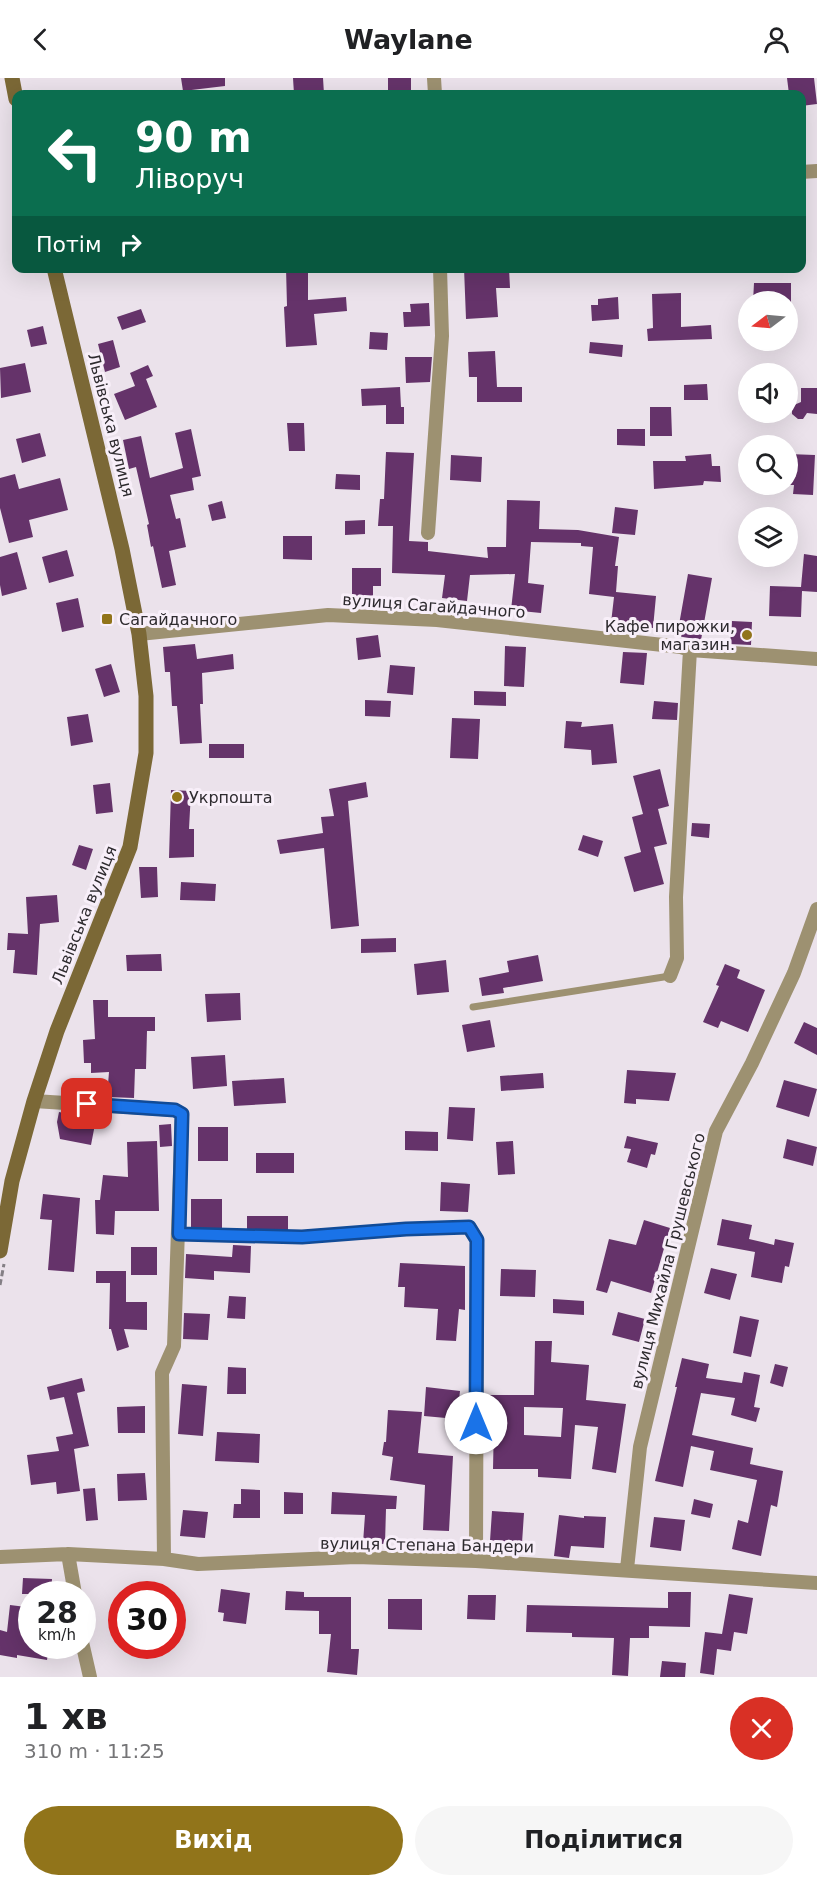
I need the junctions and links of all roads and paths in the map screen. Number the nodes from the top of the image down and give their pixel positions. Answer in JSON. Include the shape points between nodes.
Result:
{"nodes":[{"id":1,"x":55,"y":273,"type":"edge"},
{"id":2,"x":440,"y":273,"type":"edge"},
{"id":3,"x":428,"y":534,"type":"dead end"},
{"id":4,"x":139,"y":634,"type":"junction"},
{"id":5,"x":690,"y":650,"type":"junction"},
{"id":6,"x":817,"y":659,"type":"edge"},
{"id":7,"x":817,"y":909,"type":"edge"},
{"id":8,"x":670,"y":976,"type":"joint"},
{"id":9,"x":473,"y":1007,"type":"dead end"},
{"id":10,"x":34,"y":1101,"type":"junction"},
{"id":11,"x":469,"y":1227,"type":"joint"},
{"id":12,"x":179,"y":1234,"type":"junction"},
{"id":13,"x":2,"y":1257,"type":"edge"},
{"id":14,"x":0,"y":1286,"type":"edge"},
{"id":15,"x":68,"y":1554,"type":"junction"},
{"id":16,"x":0,"y":1557,"type":"edge"},
{"id":17,"x":164,"y":1559,"type":"junction"},
{"id":18,"x":476,"y":1561,"type":"junction"},
{"id":19,"x":627,"y":1569,"type":"junction"},
{"id":20,"x":73,"y":1581,"type":"edge"},
{"id":21,"x":817,"y":1582,"type":"edge"},
{"id":22,"x":86,"y":1659,"type":"edge"},
{"id":23,"x":90,"y":1677,"type":"edge"}],
"edges":[{"from":1,"to":4,"type":"main road","name":"Львівська вулиця"},
{"from":2,"to":3,"type":"street","via":[[442,336]]},
{"from":4,"to":5,"type":"street","name":"вулиця Сагайдачного","via":[[328,615],[437,620]]},
{"from":4,"to":10,"type":"main road","name":"Львівська вулиця","via":[[146,696],[146,753],[130,847],[57,1031]]},
{"from":5,"to":6,"type":"street","name":"вулиця Сагайдачного"},
{"from":5,"to":8,"type":"street","via":[[676,897],[678,958]]},
{"from":7,"to":19,"type":"street","name":"вулиця Михайла Грушевського","via":[[794,973],[716,1131],[640,1447]]},
{"from":8,"to":9,"type":"lane"},
{"from":10,"to":12,"type":"street","via":[[175,1110],[182,1114]]},
{"from":10,"to":13,"type":"main road","name":"Львівська вулиця","via":[[12,1181]]},
{"from":11,"to":12,"type":"lane","via":[[302,1237]]},
{"from":11,"to":18,"type":"street","via":[[477,1240]]},
{"from":12,"to":17,"type":"street","via":[[174,1346],[162,1373]]},
{"from":13,"to":14,"type":"path"},
{"from":15,"to":16,"type":"street","name":"вулиця Степана Бандери"},
{"from":15,"to":17,"type":"street","name":"вулиця Степана Бандери"},
{"from":15,"to":20,"type":"street"},
{"from":17,"to":18,"type":"street","name":"вулиця Степана Бандери","via":[[198,1564],[356,1557]]},
{"from":18,"to":19,"type":"street","name":"вулиця Степана Бандери"},
{"from":19,"to":21,"type":"street","name":"вулиця Степана Бандери"},
{"from":22,"to":23,"type":"street"}]}
